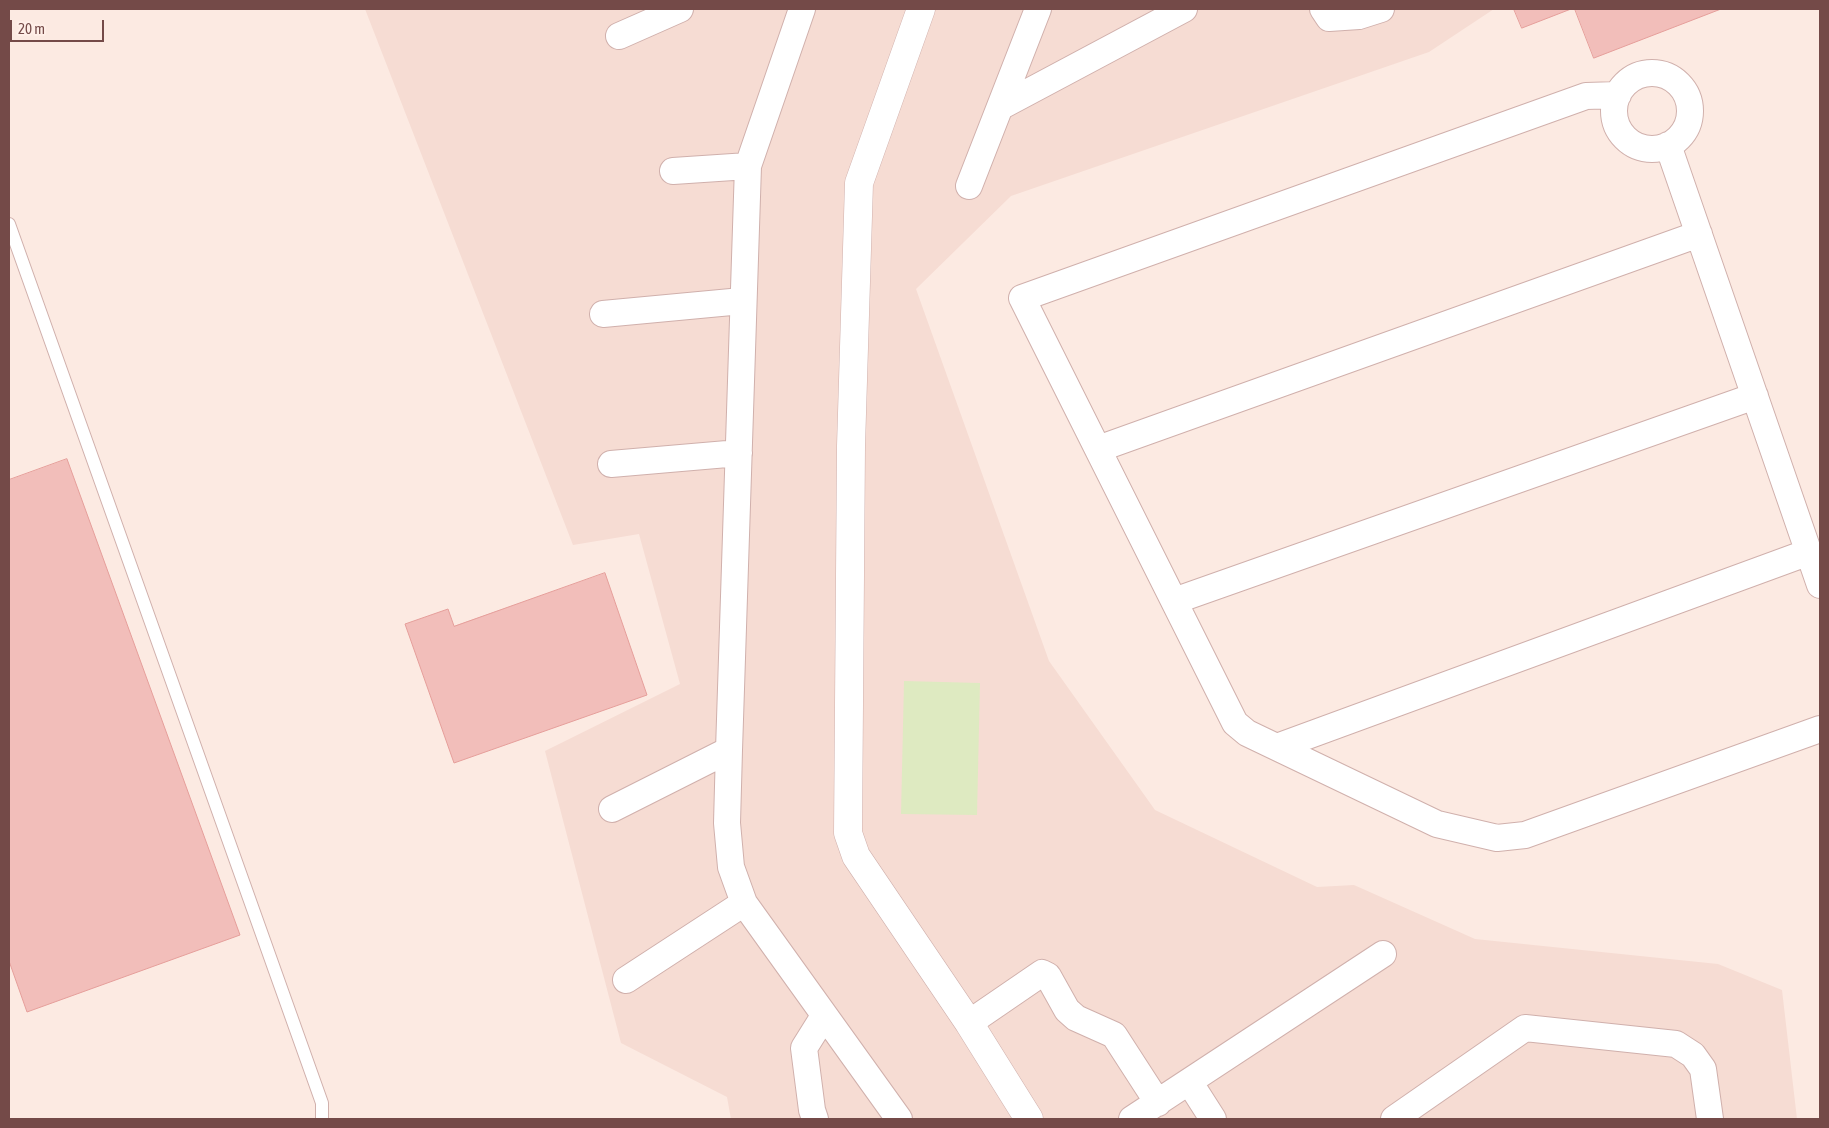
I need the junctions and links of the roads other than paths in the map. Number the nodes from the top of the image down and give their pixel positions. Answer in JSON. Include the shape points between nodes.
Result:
{"nodes":[{"id":1,"x":680,"y":9,"type":"edge"},
{"id":2,"x":802,"y":9,"type":"edge"},
{"id":3,"x":921,"y":9,"type":"edge"},
{"id":4,"x":1038,"y":9,"type":"edge"},
{"id":5,"x":1184,"y":9,"type":"edge"},
{"id":6,"x":1323,"y":9,"type":"edge"},
{"id":7,"x":1381,"y":9,"type":"edge"},
{"id":8,"x":619,"y":36,"type":"dead end"},
{"id":9,"x":1618,"y":95,"type":"junction"},
{"id":10,"x":1000,"y":107,"type":"junction"},
{"id":11,"x":1668,"y":145,"type":"junction"},
{"id":12,"x":748,"y":166,"type":"junction"},
{"id":13,"x":673,"y":171,"type":"dead end"},
{"id":14,"x":969,"y":186,"type":"dead end"},
{"id":15,"x":9,"y":224,"type":"edge"},
{"id":16,"x":1699,"y":234,"type":"junction"},
{"id":17,"x":742,"y":301,"type":"junction"},
{"id":18,"x":603,"y":314,"type":"dead end"},
{"id":19,"x":1755,"y":396,"type":"junction"},
{"id":20,"x":1098,"y":449,"type":"junction"},
{"id":21,"x":739,"y":454,"type":"junction"},
{"id":22,"x":611,"y":464,"type":"dead end"},
{"id":23,"x":1808,"y":552,"type":"junction"},
{"id":24,"x":1820,"y":586,"type":"edge"},
{"id":25,"x":1174,"y":601,"type":"junction"},
{"id":26,"x":1820,"y":730,"type":"edge"},
{"id":27,"x":1277,"y":747,"type":"junction"},
{"id":28,"x":729,"y":750,"type":"junction"},
{"id":29,"x":612,"y":809,"type":"dead end"},
{"id":30,"x":744,"y":903,"type":"junction"},
{"id":31,"x":1383,"y":954,"type":"dead end"},
{"id":32,"x":626,"y":980,"type":"dead end"},
{"id":33,"x":824,"y":1016,"type":"junction"},
{"id":34,"x":969,"y":1022,"type":"junction"},
{"id":35,"x":1190,"y":1083,"type":"junction"},
{"id":36,"x":1158,"y":1103,"type":"junction"},
{"id":37,"x":322,"y":1119,"type":"edge"},
{"id":38,"x":815,"y":1119,"type":"edge"},
{"id":39,"x":899,"y":1119,"type":"edge"},
{"id":40,"x":1029,"y":1119,"type":"edge"},
{"id":41,"x":1132,"y":1119,"type":"edge"},
{"id":42,"x":1213,"y":1119,"type":"edge"},
{"id":43,"x":1394,"y":1119,"type":"edge"},
{"id":44,"x":1710,"y":1119,"type":"edge"}],
"edges":[{"from":1,"to":8,"type":"street"},
{"from":2,"to":12,"type":"street"},
{"from":3,"to":34,"type":"street","via":[[859,183],[851,446],[848,833],[856,856]]},
{"from":4,"to":10,"type":"street"},
{"from":5,"to":10,"type":"street"},
{"from":6,"to":7,"type":"street","via":[[1330,18],[1359,16]]},
{"from":9,"to":11,"type":"street","via":[[1614,107],[1615,120],[1628,141],[1652,149]]},
{"from":9,"to":11,"type":"street","via":[[1625,85],[1647,74],[1660,74],[1681,86],[1688,97],[1689,122],[1684,133]]},
{"from":9,"to":20,"type":"street","via":[[1586,96],[1022,298]]},
{"from":10,"to":14,"type":"street"},
{"from":11,"to":16,"type":"street"},
{"from":12,"to":13,"type":"street"},
{"from":12,"to":17,"type":"street"},
{"from":15,"to":37,"type":"lane","via":[[319,1093]]},
{"from":16,"to":19,"type":"street"},
{"from":16,"to":20,"type":"street"},
{"from":17,"to":18,"type":"street"},
{"from":17,"to":21,"type":"street"},
{"from":19,"to":23,"type":"street"},
{"from":19,"to":25,"type":"street"},
{"from":20,"to":25,"type":"street"},
{"from":21,"to":22,"type":"street"},
{"from":21,"to":28,"type":"street"},
{"from":23,"to":24,"type":"street"},
{"from":23,"to":27,"type":"street"},
{"from":25,"to":27,"type":"street","via":[[1236,723]]},
{"from":26,"to":27,"type":"street","via":[[1524,835],[1497,838],[1438,824]]},
{"from":28,"to":29,"type":"street"},
{"from":28,"to":30,"type":"street","via":[[731,867]]},
{"from":30,"to":32,"type":"street"},
{"from":30,"to":33,"type":"street"},
{"from":31,"to":35,"type":"street"},
{"from":33,"to":38,"type":"street","via":[[804,1048]]},
{"from":33,"to":39,"type":"street"},
{"from":34,"to":36,"type":"street","via":[[1042,973],[1048,976],[1076,1018],[1114,1035]]},
{"from":34,"to":40,"type":"street"},
{"from":35,"to":36,"type":"street"},
{"from":35,"to":42,"type":"street"},
{"from":36,"to":41,"type":"street"},
{"from":43,"to":44,"type":"street","via":[[1525,1028],[1676,1044],[1693,1055],[1703,1069]]}]}
